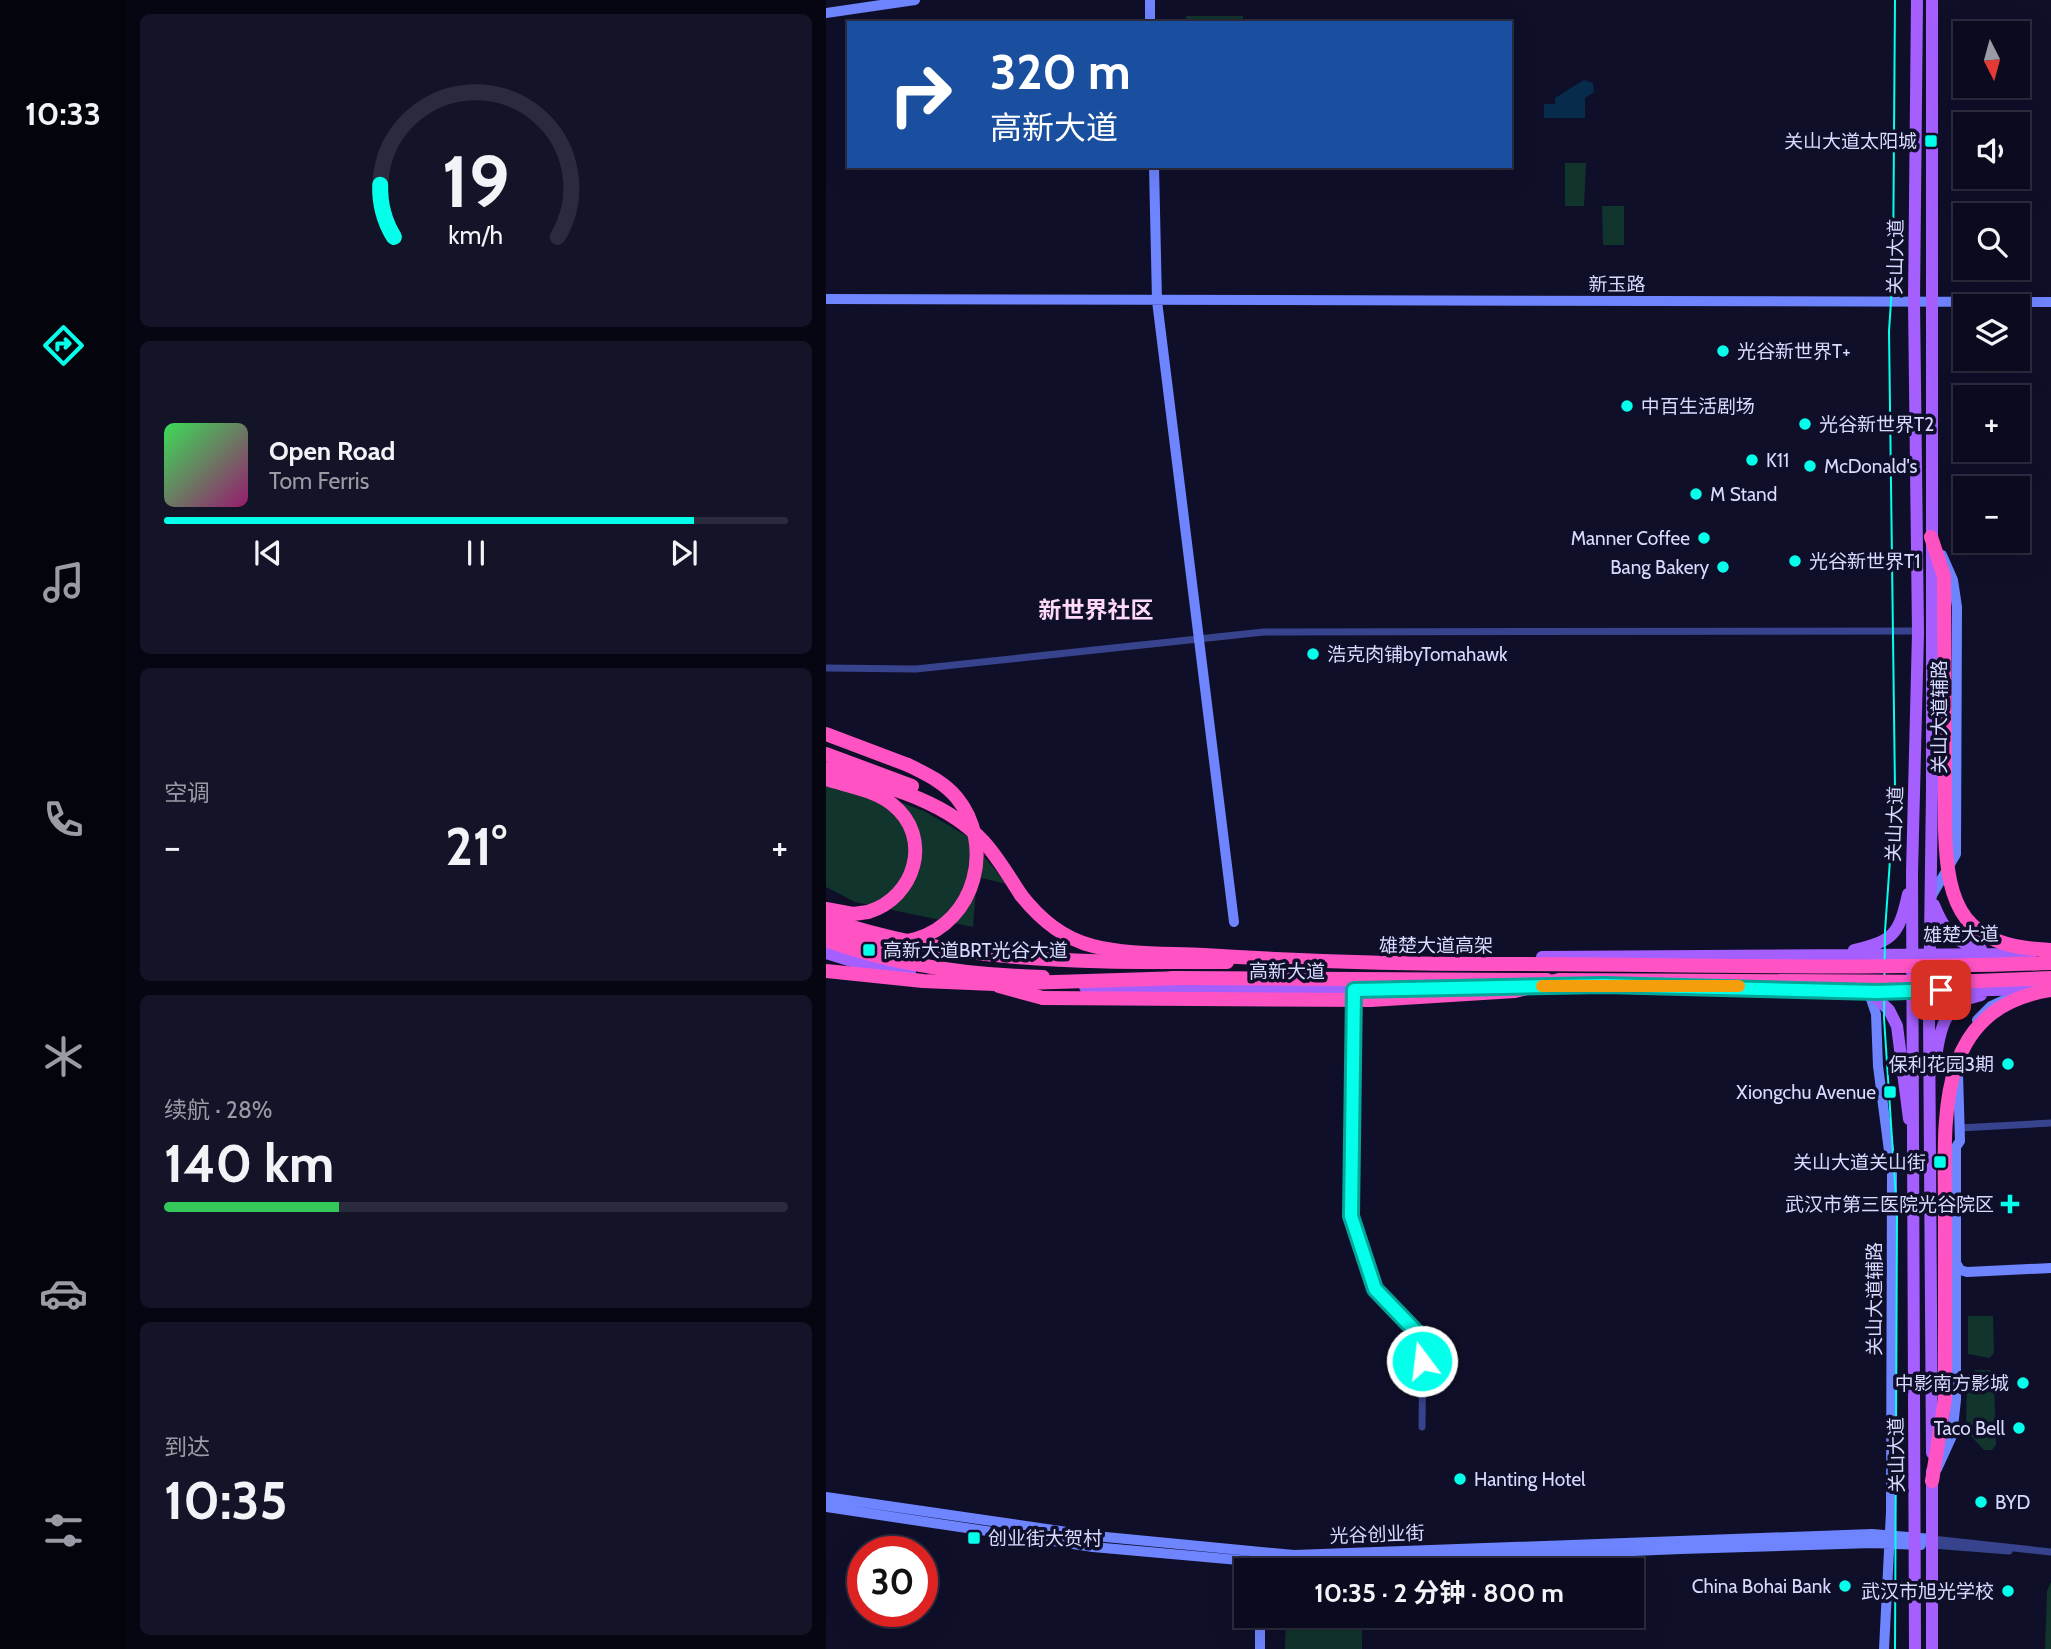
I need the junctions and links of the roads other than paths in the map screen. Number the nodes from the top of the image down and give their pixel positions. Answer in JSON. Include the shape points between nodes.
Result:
{"nodes":[{"id":1,"x":915,"y":0,"type":"edge"},
{"id":2,"x":1150,"y":0,"type":"edge"},
{"id":3,"x":1917,"y":0,"type":"edge"},
{"id":4,"x":1933,"y":0,"type":"edge"},
{"id":5,"x":826,"y":13,"type":"edge"},
{"id":6,"x":1150,"y":21,"type":"edge"},
{"id":7,"x":1154,"y":168,"type":"edge"},
{"id":8,"x":826,"y":299,"type":"edge"},
{"id":9,"x":1157,"y":301,"type":"junction"},
{"id":10,"x":1914,"y":302,"type":"junction"},
{"id":11,"x":1932,"y":302,"type":"junction"},
{"id":12,"x":2051,"y":302,"type":"edge"},
{"id":13,"x":1931,"y":537,"type":"junction"},
{"id":14,"x":1917,"y":631,"type":"junction"},
{"id":15,"x":1199,"y":638,"type":"junction"},
{"id":16,"x":826,"y":668,"type":"edge"},
{"id":17,"x":826,"y":734,"type":"edge"},
{"id":18,"x":826,"y":754,"type":"edge"},
{"id":19,"x":826,"y":769,"type":"edge"},
{"id":20,"x":826,"y":779,"type":"edge"},
{"id":21,"x":984,"y":842,"type":"junction"},
{"id":22,"x":1912,"y":873,"type":"junction"},
{"id":23,"x":1931,"y":897,"type":"junction"},
{"id":24,"x":826,"y":909,"type":"edge"},
{"id":25,"x":826,"y":917,"type":"edge"},
{"id":26,"x":1234,"y":922,"type":"dead end"},
{"id":27,"x":826,"y":933,"type":"edge"},
{"id":28,"x":826,"y":940,"type":"edge"},
{"id":29,"x":1999,"y":952,"type":"junction"},
{"id":30,"x":2051,"y":952,"type":"edge"},
{"id":31,"x":826,"y":953,"type":"edge"},
{"id":32,"x":1872,"y":954,"type":"joint"},
{"id":33,"x":1914,"y":955,"type":"junction"},
{"id":34,"x":1931,"y":955,"type":"junction"},
{"id":35,"x":1817,"y":958,"type":"junction"},
{"id":36,"x":2051,"y":962,"type":"edge"},
{"id":37,"x":1326,"y":963,"type":"junction"},
{"id":38,"x":826,"y":971,"type":"edge"},
{"id":39,"x":1182,"y":978,"type":"junction"},
{"id":40,"x":2051,"y":978,"type":"edge"},
{"id":41,"x":973,"y":980,"type":"junction"},
{"id":42,"x":1559,"y":980,"type":"junction"},
{"id":43,"x":2035,"y":989,"type":"junction"},
{"id":44,"x":2051,"y":989,"type":"edge"},
{"id":45,"x":1354,"y":990,"type":"junction"},
{"id":46,"x":1930,"y":990,"type":"junction"},
{"id":47,"x":1872,"y":991,"type":"junction"},
{"id":48,"x":1914,"y":991,"type":"junction"},
{"id":49,"x":2002,"y":991,"type":"junction"},
{"id":50,"x":1930,"y":1104,"type":"junction"},
{"id":51,"x":1958,"y":1107,"type":"junction"},
{"id":52,"x":2051,"y":1122,"type":"edge"},
{"id":53,"x":1959,"y":1128,"type":"junction"},
{"id":54,"x":1915,"y":1146,"type":"junction"},
{"id":55,"x":1932,"y":1147,"type":"junction"},
{"id":56,"x":1956,"y":1147,"type":"junction"},
{"id":57,"x":1955,"y":1260,"type":"junction"},
{"id":58,"x":2051,"y":1270,"type":"edge"},
{"id":59,"x":1954,"y":1288,"type":"junction"},
{"id":60,"x":1422,"y":1427,"type":"dead end"},
{"id":61,"x":1932,"y":1481,"type":"junction"},
{"id":62,"x":826,"y":1497,"type":"edge"},
{"id":63,"x":826,"y":1507,"type":"edge"},
{"id":64,"x":1888,"y":1539,"type":"junction"},
{"id":65,"x":1916,"y":1541,"type":"junction"},
{"id":66,"x":1932,"y":1542,"type":"junction"},
{"id":67,"x":2051,"y":1554,"type":"edge"},
{"id":68,"x":1240,"y":1558,"type":"edge"},
{"id":69,"x":1277,"y":1558,"type":"edge"},
{"id":70,"x":1234,"y":1559,"type":"edge"},
{"id":71,"x":1260,"y":1628,"type":"edge"},
{"id":72,"x":1260,"y":1649,"type":"edge"},
{"id":73,"x":1884,"y":1649,"type":"edge"},
{"id":74,"x":1914,"y":1649,"type":"edge"},
{"id":75,"x":1932,"y":1649,"type":"edge"}],
"edges":[{"from":1,"to":5,"type":"main road"},
{"from":2,"to":6,"type":"main road"},
{"from":3,"to":10,"type":"main road","name":"关山大道"},
{"from":4,"to":11,"type":"main road","name":"关山大道"},
{"from":7,"to":9,"type":"main road"},
{"from":8,"to":9,"type":"main road","name":"新玉路"},
{"from":9,"to":10,"type":"main road","name":"新玉路"},
{"from":9,"to":15,"type":"main road"},
{"from":10,"to":11,"type":"main road","name":"新玉路"},
{"from":10,"to":14,"type":"main road","name":"关山大道"},
{"from":11,"to":12,"type":"main road","name":"新玉路"},
{"from":11,"to":13,"type":"main road","name":"关山大道"},
{"from":13,"to":23,"type":"main road","name":"关山大道"},
{"from":13,"to":23,"type":"main road","name":"关山大道辅路","via":[[1949,568],[1957,607],[1956,854]]},
{"from":13,"to":30,"type":"highway","bridge":true,"via":[[1944,576],[1949,884],[1970,923],[1993,939]]},
{"from":14,"to":15,"type":"street","via":[[1316,631]]},
{"from":14,"to":22,"type":"main road","name":"关山大道"},
{"from":15,"to":16,"type":"street","via":[[916,669]]},
{"from":15,"to":26,"type":"main road"},
{"from":17,"to":27,"type":"highway","bridge":true,"via":[[908,765],[947,787],[971,822],[977,850],[975,880],[969,893],[952,918],[930,933],[900,943],[883,943]]},
{"from":18,"to":21,"type":"highway","bridge":true,"via":[[930,796],[963,818]]},
{"from":19,"to":21,"type":"highway","via":[[905,792],[938,807]]},
{"from":20,"to":24,"type":"highway","bridge":true,"via":[[890,802],[907,821],[915,856],[907,883],[887,904],[853,914]]},
{"from":21,"to":37,"type":"highway","bridge":true,"via":[[1040,916],[1066,936],[1090,945]]},
{"from":22,"to":33,"type":"main road","name":"关山大道"},
{"from":22,"to":35,"type":"main road","via":[[1895,933],[1880,943]]},
{"from":23,"to":29,"type":"main road","via":[[1953,938]]},
{"from":23,"to":34,"type":"main road","name":"关山大道"},
{"from":25,"to":35,"type":"main road","name":"高新大道","via":[[920,942],[1031,957]]},
{"from":25,"to":37,"type":"highway","name":"雄楚大道高架","bridge":true,"via":[[881,937],[1012,959]]},
{"from":28,"to":39,"type":"highway","name":"雄楚大道高架","bridge":true,"via":[[873,954],[974,972]]},
{"from":29,"to":30,"type":"main road","name":"雄楚大道"},
{"from":29,"to":34,"type":"main road","name":"雄楚大道"},
{"from":31,"to":41,"type":"main road","name":"高新大道","via":[[872,967]]},
{"from":32,"to":33,"type":"main road","name":"雄楚大道"},
{"from":32,"to":35,"type":"main road","name":"高新大道"},
{"from":33,"to":34,"type":"main road","name":"雄楚大道"},
{"from":33,"to":48,"type":"main road","name":"关山大道"},
{"from":34,"to":46,"type":"main road","name":"关山大道"},
{"from":36,"to":37,"type":"highway","name":"雄楚大道高架","bridge":true,"via":[[1881,966]]},
{"from":38,"to":39,"type":"highway","bridge":true,"via":[[994,984]]},
{"from":39,"to":42,"type":"highway","name":"雄楚大道高架","bridge":true},
{"from":40,"to":42,"type":"highway","name":"雄楚大道高架","bridge":true,"via":[[1949,982]]},
{"from":41,"to":42,"type":"highway","bridge":true,"via":[[1043,998],[1371,1000],[1515,991]]},
{"from":41,"to":45,"type":"main road","name":"高新大道","via":[[1044,986]]},
{"from":43,"to":44,"type":"main road"},
{"from":43,"to":49,"type":"main road"},
{"from":43,"to":51,"type":"main road","via":[[1991,1006],[1970,1028],[1958,1061]]},
{"from":44,"to":61,"type":"highway","bridge":true,"via":[[2022,996],[1991,1014],[1966,1040],[1947,1093],[1945,1399]]},
{"from":45,"to":47,"type":"main road","name":"高新大道","via":[[1604,985]]},
{"from":45,"to":60,"type":"street","via":[[1351,1216],[1375,1289],[1423,1339]]},
{"from":46,"to":48,"type":"main road"},
{"from":46,"to":49,"type":"main road"},
{"from":46,"to":50,"type":"main road","name":"关山大道"},
{"from":47,"to":48,"type":"main road"},
{"from":47,"to":54,"type":"main road","via":[[1897,1026],[1905,1105]]},
{"from":47,"to":64,"type":"main road","name":"关山大道辅路","via":[[1892,1174]]},
{"from":48,"to":54,"type":"main road","name":"关山大道"},
{"from":49,"to":50,"type":"main road","via":[[1967,998],[1946,1016],[1940,1026]]},
{"from":50,"to":51,"type":"main road"},
{"from":50,"to":55,"type":"main road","name":"关山大道"},
{"from":51,"to":53,"type":"main road"},
{"from":52,"to":53,"type":"street"},
{"from":53,"to":56,"type":"main road"},
{"from":54,"to":65,"type":"main road","name":"关山大道"},
{"from":55,"to":56,"type":"main road"},
{"from":55,"to":61,"type":"main road","name":"关山大道"},
{"from":56,"to":57,"type":"main road"},
{"from":57,"to":58,"type":"main road","via":[[1960,1270],[1967,1272]]},
{"from":57,"to":59,"type":"main road"},
{"from":58,"to":59,"type":"main road","via":[[1965,1278]]},
{"from":59,"to":61,"type":"main road","via":[[1956,1400],[1952,1436]]},
{"from":61,"to":66,"type":"main road","name":"关山大道"},
{"from":62,"to":68,"type":"main road","name":"光谷创业街"},
{"from":63,"to":70,"type":"main road","name":"光谷创业街","via":[[1093,1547]]},
{"from":64,"to":65,"type":"main road","name":"光谷创业街"},
{"from":64,"to":69,"type":"main road","name":"光谷创业街"},
{"from":64,"to":73,"type":"main road","name":"关山大道辅路"},
{"from":65,"to":66,"type":"main road","name":"光谷创业街"},
{"from":65,"to":74,"type":"main road","name":"关山大道"},
{"from":66,"to":67,"type":"street"},
{"from":66,"to":75,"type":"main road","name":"关山大道"},
{"from":71,"to":72,"type":"main road"}]}
